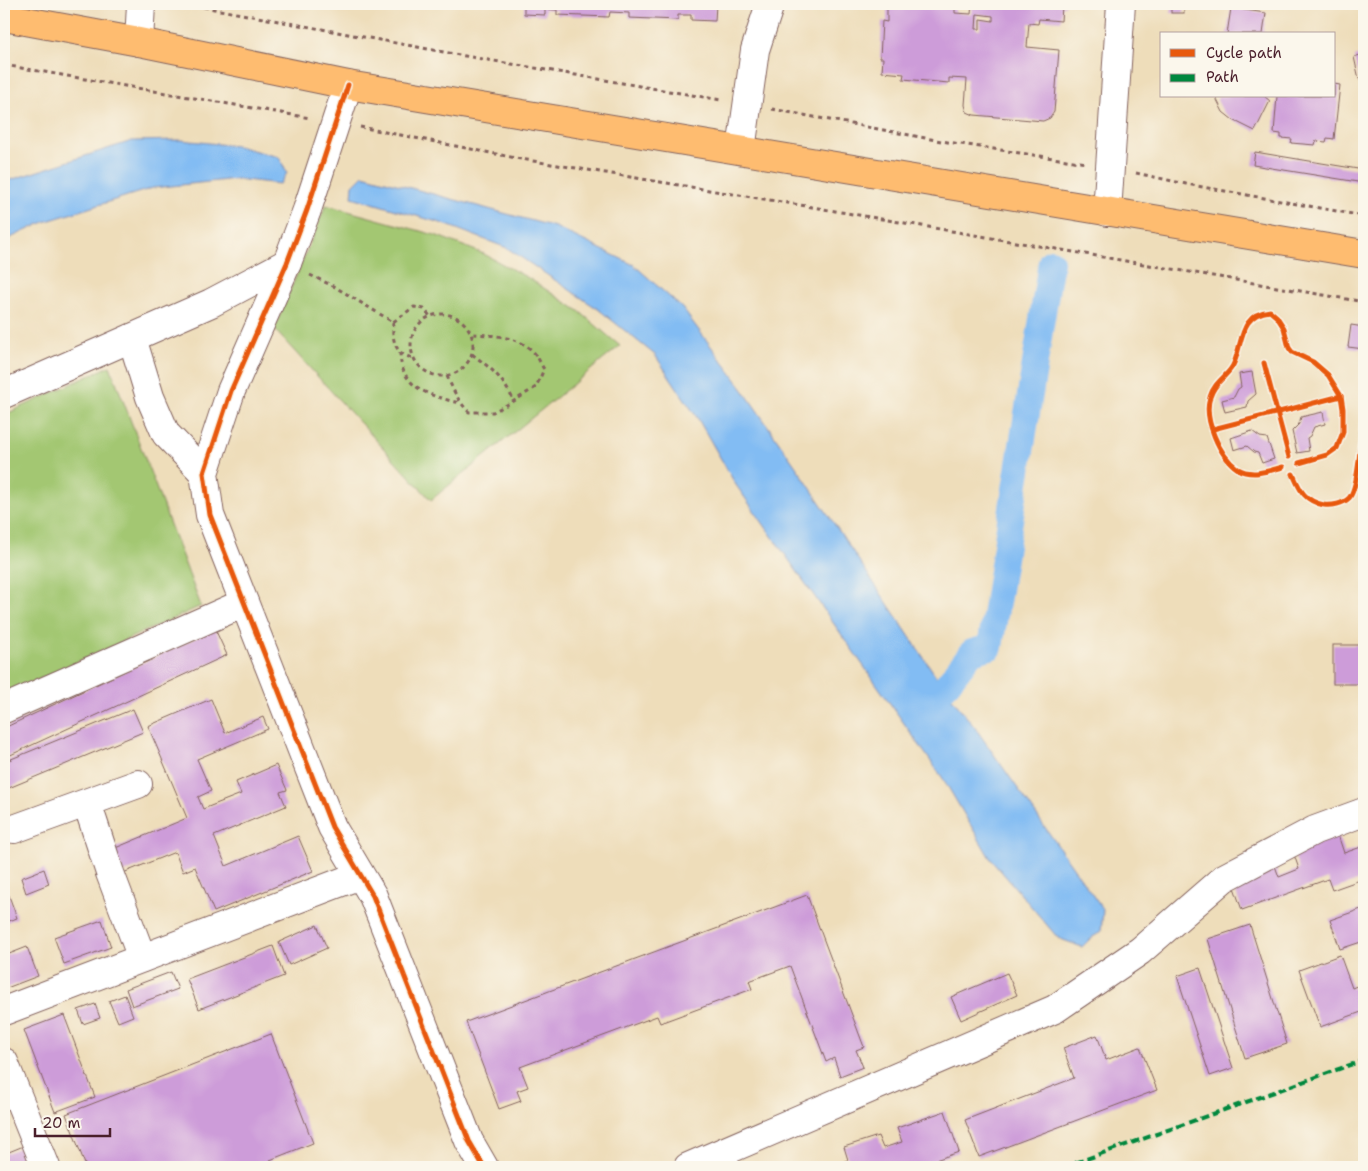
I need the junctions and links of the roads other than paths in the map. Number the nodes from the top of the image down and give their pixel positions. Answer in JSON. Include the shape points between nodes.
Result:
{"nodes":[{"id":1,"x":141,"y":4,"type":"edge"},
{"id":2,"x":770,"y":4,"type":"edge"},
{"id":3,"x":1121,"y":4,"type":"edge"},
{"id":4,"x":4,"y":17,"type":"edge"},
{"id":5,"x":138,"y":42,"type":"junction"},
{"id":6,"x":348,"y":84,"type":"junction"},
{"id":7,"x":741,"y":150,"type":"junction"},
{"id":8,"x":1107,"y":212,"type":"junction"},
{"id":9,"x":1364,"y":254,"type":"edge"},
{"id":10,"x":287,"y":263,"type":"junction"},
{"id":11,"x":132,"y":338,"type":"junction"},
{"id":12,"x":4,"y":394,"type":"edge"},
{"id":13,"x":204,"y":473,"type":"junction"},
{"id":14,"x":244,"y":603,"type":"junction"},
{"id":15,"x":4,"y":709,"type":"edge"},
{"id":16,"x":138,"y":784,"type":"dead end"},
{"id":17,"x":87,"y":803,"type":"junction"},
{"id":18,"x":1364,"y":812,"type":"edge"},
{"id":19,"x":14,"y":828,"type":"dead end"},
{"id":20,"x":360,"y":874,"type":"junction"},
{"id":21,"x":142,"y":958,"type":"junction"},
{"id":22,"x":4,"y":1011,"type":"edge"},
{"id":23,"x":4,"y":1062,"type":"edge"},
{"id":24,"x":46,"y":1167,"type":"edge"},
{"id":25,"x":484,"y":1167,"type":"edge"},
{"id":26,"x":688,"y":1167,"type":"edge"}],
"edges":[{"from":1,"to":5,"type":"street"},
{"from":2,"to":7,"type":"street","via":[[755,50]]},
{"from":3,"to":8,"type":"street"},
{"from":4,"to":5,"type":"main road"},
{"from":5,"to":6,"type":"main road"},
{"from":6,"to":7,"type":"main road"},
{"from":6,"to":10,"type":"street","via":[[308,210]]},
{"from":7,"to":8,"type":"main road"},
{"from":8,"to":9,"type":"main road"},
{"from":10,"to":11,"type":"street","via":[[211,303]]},
{"from":10,"to":13,"type":"street","via":[[231,391]]},
{"from":11,"to":12,"type":"street"},
{"from":11,"to":13,"type":"street","via":[[150,397],[166,434]]},
{"from":13,"to":14,"type":"street","via":[[210,515]]},
{"from":14,"to":15,"type":"street"},
{"from":14,"to":20,"type":"street","via":[[332,828]]},
{"from":16,"to":17,"type":"street"},
{"from":17,"to":19,"type":"street"},
{"from":17,"to":21,"type":"street"},
{"from":18,"to":26,"type":"street","via":[[1315,830],[1224,878],[1140,952],[1055,1009]]},
{"from":20,"to":21,"type":"street"},
{"from":20,"to":25,"type":"street","via":[[373,896],[469,1141]]},
{"from":21,"to":22,"type":"street"},
{"from":23,"to":24,"type":"street"}]}
